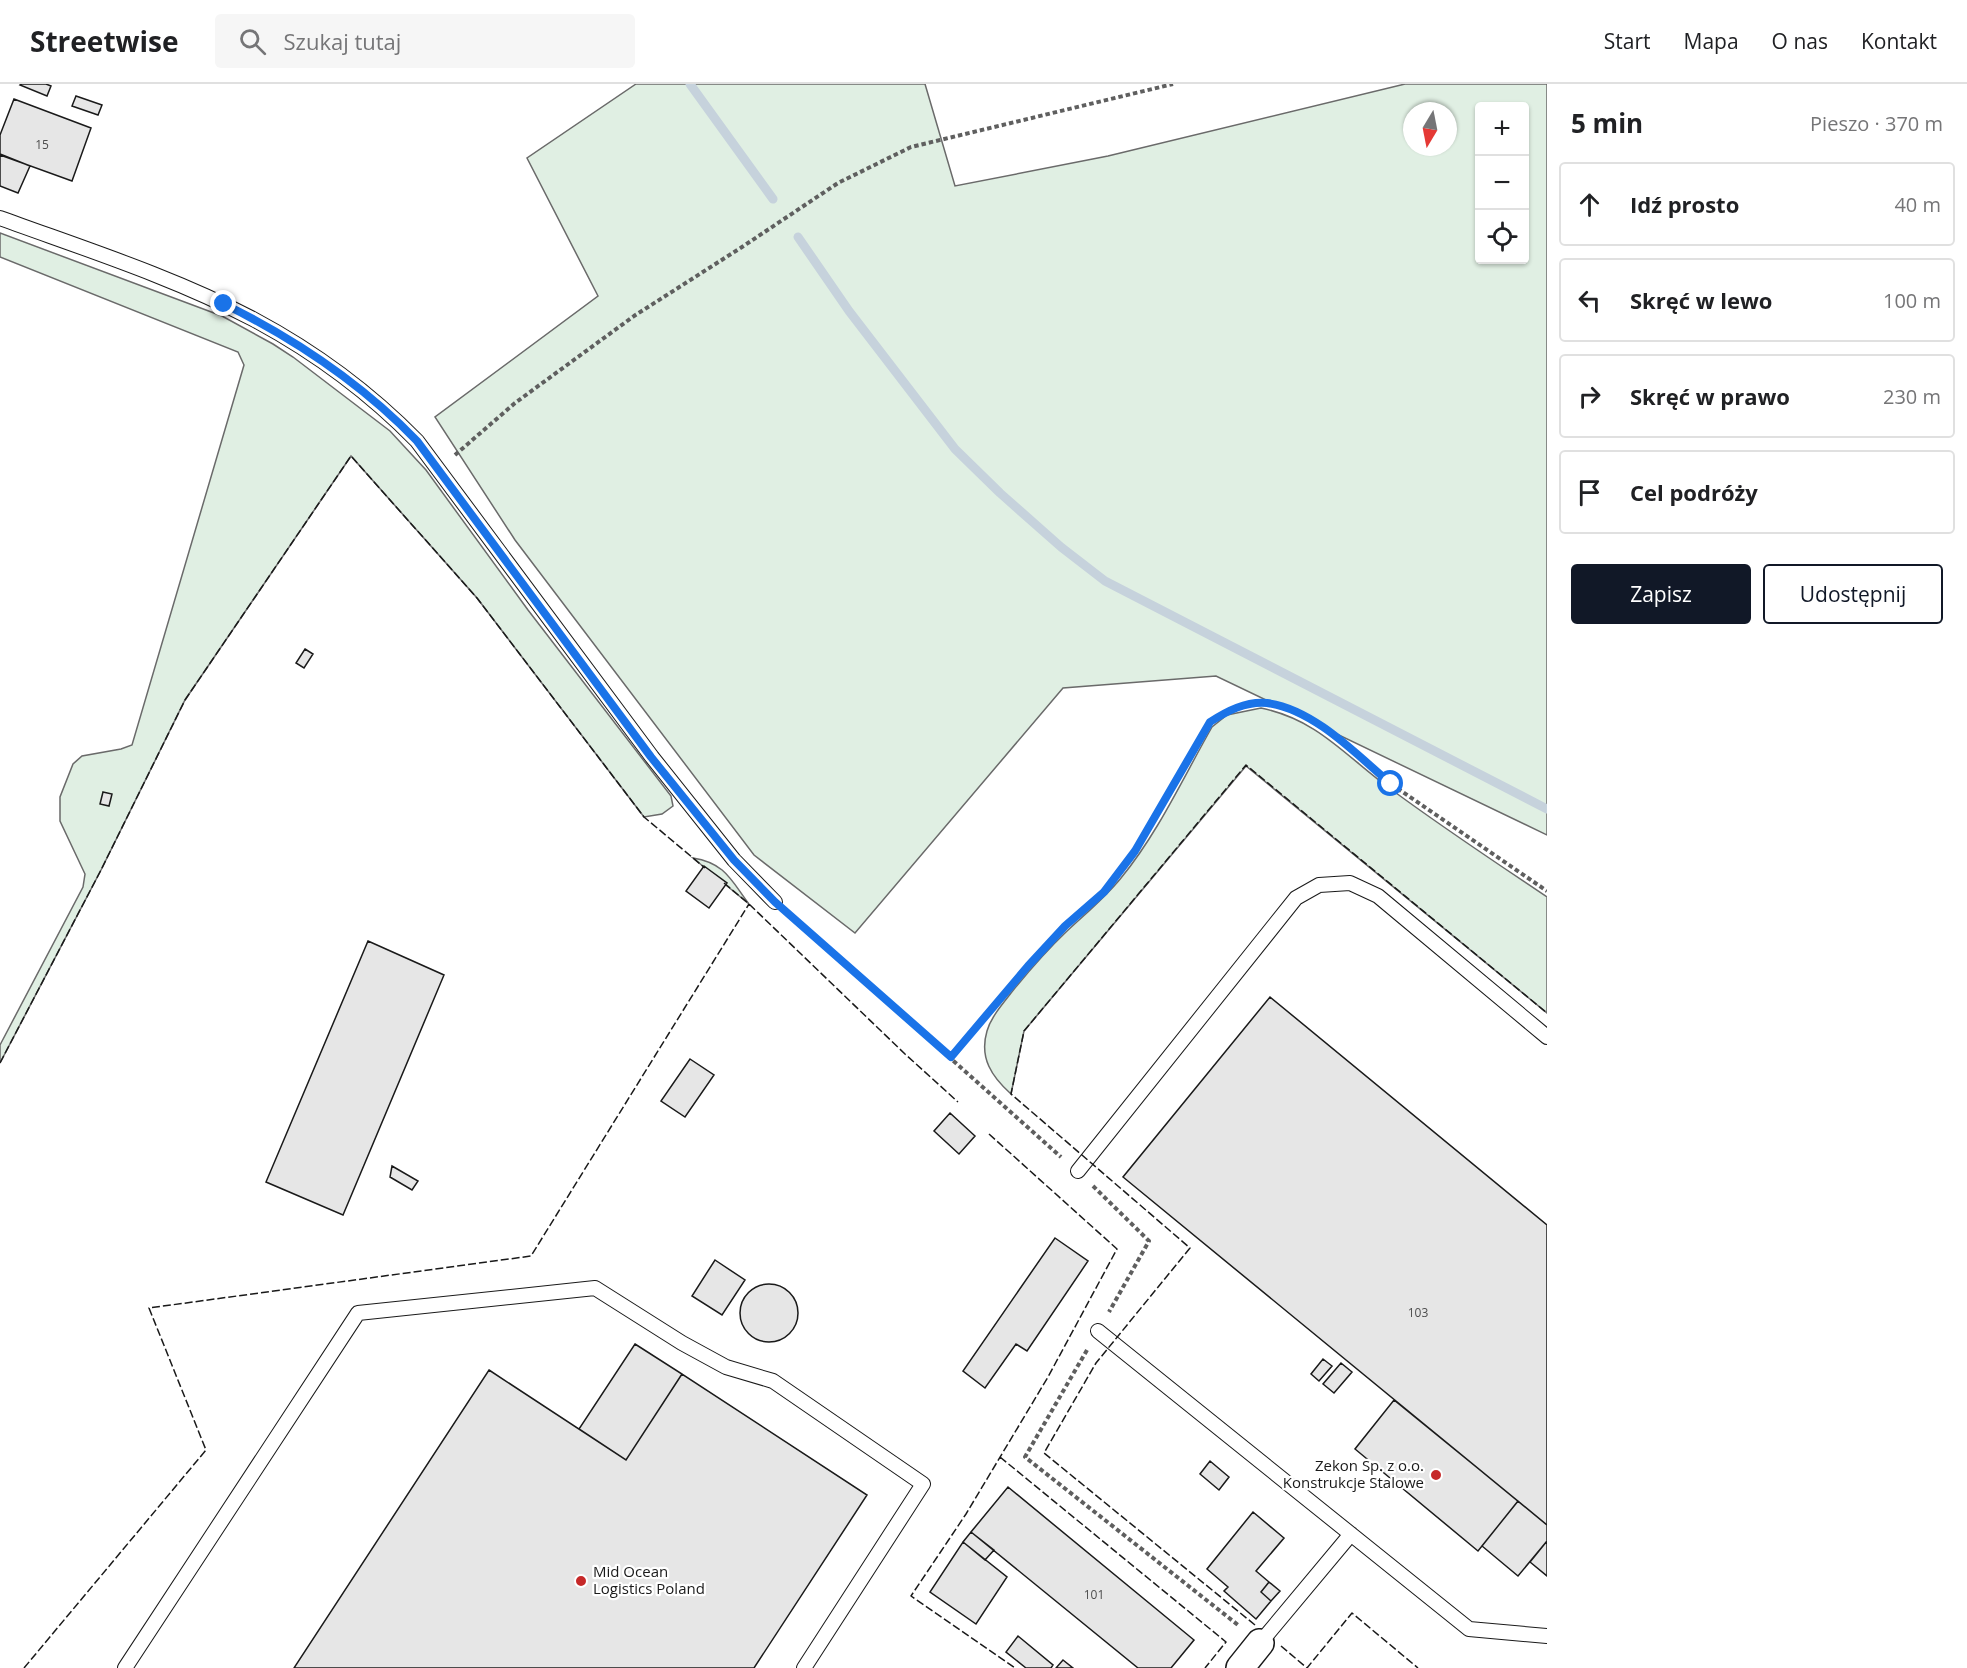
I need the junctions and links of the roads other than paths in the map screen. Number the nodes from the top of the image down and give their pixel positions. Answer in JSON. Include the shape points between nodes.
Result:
{"nodes":[{"id":1,"x":0,"y":218,"type":"edge"},
{"id":2,"x":775,"y":902,"type":"road end"},
{"id":3,"x":1547,"y":1037,"type":"edge"},
{"id":4,"x":1077,"y":1171,"type":"dead end"},
{"id":5,"x":1098,"y":1331,"type":"dead end"},
{"id":6,"x":1351,"y":1534,"type":"junction"},
{"id":7,"x":1547,"y":1636,"type":"edge"},
{"id":8,"x":1260,"y":1643,"type":"joint"},
{"id":9,"x":125,"y":1668,"type":"edge"},
{"id":10,"x":804,"y":1668,"type":"edge"},
{"id":11,"x":1240,"y":1668,"type":"edge"}],
"edges":[{"from":1,"to":2,"type":"lane","via":[[191,290],[253,319],[281,334],[392,415],[439,470],[651,757],[734,860]]},
{"from":3,"to":4,"type":"lane","via":[[1378,896],[1350,883],[1319,885],[1296,898]]},
{"from":5,"to":6,"type":"lane"},
{"from":6,"to":7,"type":"lane","via":[[1469,1629]]},
{"from":6,"to":8,"type":"lane"},
{"from":8,"to":11,"type":"street"},
{"from":9,"to":10,"type":"lane","via":[[358,1313],[595,1288],[726,1367],[773,1381],[923,1484]]}]}
